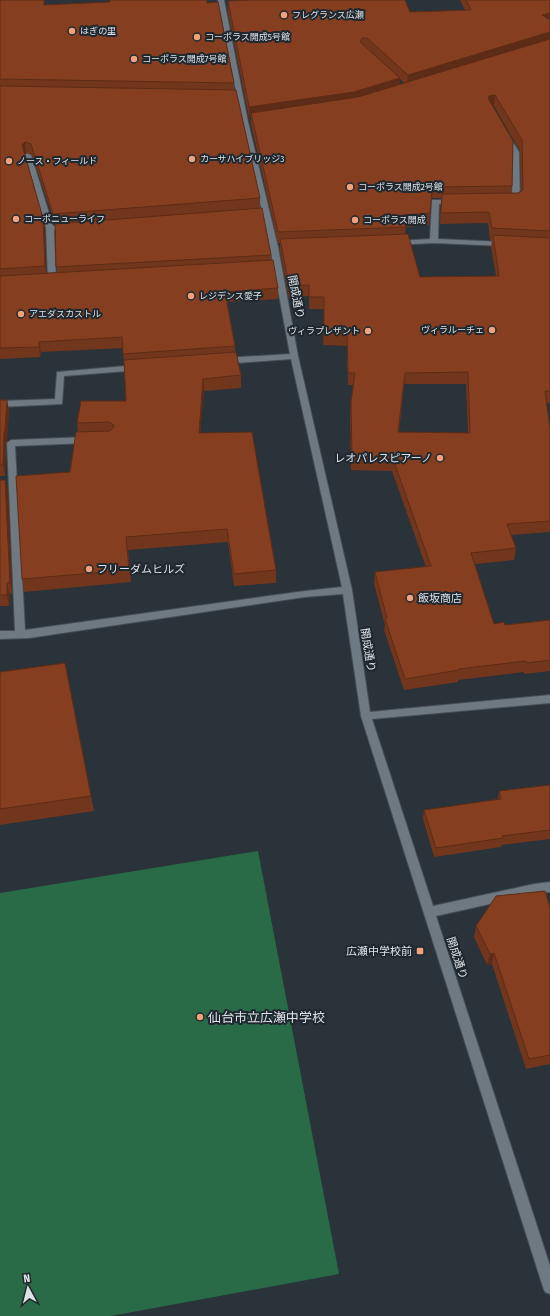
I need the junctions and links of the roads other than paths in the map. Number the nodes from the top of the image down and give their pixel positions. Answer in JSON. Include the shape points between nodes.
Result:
{"nodes":[{"id":1,"x":221,"y":0,"type":"edge"},
{"id":2,"x":502,"y":127,"type":"edge"},
{"id":3,"x":28,"y":155,"type":"edge"},
{"id":4,"x":502,"y":201,"type":"edge"},
{"id":5,"x":464,"y":202,"type":"edge"},
{"id":6,"x":74,"y":226,"type":"edge"},
{"id":7,"x":50,"y":228,"type":"junction"},
{"id":8,"x":434,"y":241,"type":"junction"},
{"id":9,"x":386,"y":243,"type":"edge"},
{"id":10,"x":511,"y":245,"type":"edge"},
{"id":11,"x":52,"y":280,"type":"edge"},
{"id":12,"x":294,"y":356,"type":"junction"},
{"id":13,"x":211,"y":362,"type":"edge"},
{"id":14,"x":148,"y":367,"type":"edge"},
{"id":15,"x":0,"y":404,"type":"edge"},
{"id":16,"x":96,"y":439,"type":"edge"},
{"id":17,"x":347,"y":590,"type":"junction"},
{"id":18,"x":0,"y":634,"type":"edge"},
{"id":19,"x":20,"y":634,"type":"junction"},
{"id":20,"x":550,"y":699,"type":"edge"},
{"id":21,"x":366,"y":716,"type":"junction"},
{"id":22,"x":550,"y":886,"type":"edge"},
{"id":23,"x":430,"y":912,"type":"junction"},
{"id":24,"x":550,"y":1287,"type":"edge"}],
"edges":[{"from":1,"to":12,"type":"street","name":"開成通り","via":[[236,97],[249,121],[262,212],[278,247],[275,266]]},
{"from":2,"to":4,"type":"street","via":[[516,152],[516,201]]},
{"from":3,"to":7,"type":"street"},
{"from":5,"to":8,"type":"street","via":[[435,202]]},
{"from":6,"to":7,"type":"street"},
{"from":7,"to":11,"type":"street"},
{"from":8,"to":9,"type":"street"},
{"from":8,"to":10,"type":"street"},
{"from":12,"to":13,"type":"street"},
{"from":12,"to":17,"type":"street","name":"開成通り"},
{"from":14,"to":15,"type":"street","via":[[60,374],[59,402]]},
{"from":16,"to":19,"type":"street","via":[[11,443]]},
{"from":17,"to":19,"type":"street"},
{"from":17,"to":21,"type":"street","name":"開成通り"},
{"from":18,"to":19,"type":"street"},
{"from":20,"to":21,"type":"street"},
{"from":21,"to":23,"type":"street","name":"開成通り"},
{"from":22,"to":23,"type":"street"},
{"from":23,"to":24,"type":"street","name":"開成通り"}]}
